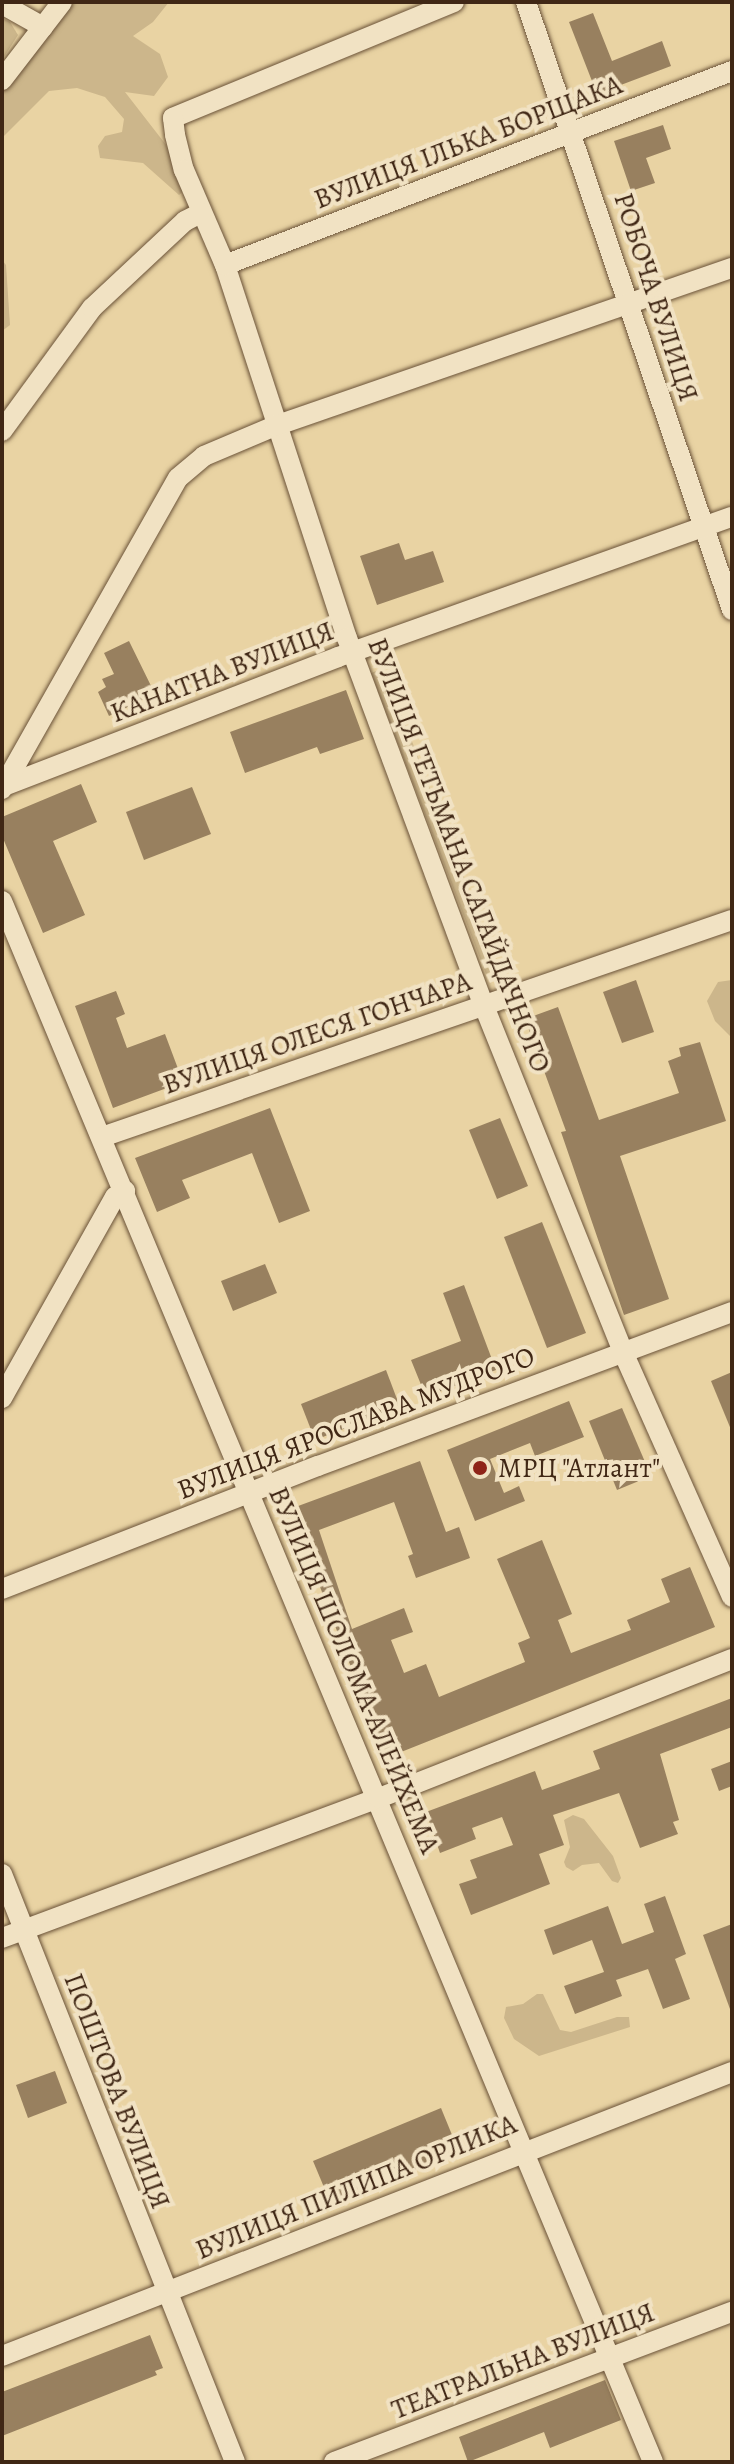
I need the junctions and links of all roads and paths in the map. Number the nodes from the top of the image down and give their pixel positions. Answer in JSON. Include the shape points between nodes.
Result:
{"nodes":[{"id":1,"x":62,"y":2,"type":"edge"},
{"id":2,"x":454,"y":2,"type":"edge"},
{"id":3,"x":526,"y":2,"type":"edge"},
{"id":4,"x":2,"y":4,"type":"edge"},
{"id":5,"x":43,"y":27,"type":"junction"},
{"id":6,"x":732,"y":71,"type":"edge"},
{"id":7,"x":2,"y":80,"type":"edge"},
{"id":8,"x":572,"y":132,"type":"junction"},
{"id":9,"x":201,"y":213,"type":"junction"},
{"id":10,"x":225,"y":265,"type":"junction"},
{"id":11,"x":732,"y":268,"type":"edge"},
{"id":12,"x":630,"y":304,"type":"junction"},
{"id":13,"x":275,"y":426,"type":"junction"},
{"id":14,"x":2,"y":431,"type":"edge"},
{"id":15,"x":732,"y":517,"type":"edge"},
{"id":16,"x":702,"y":527,"type":"junction"},
{"id":17,"x":732,"y":610,"type":"edge"},
{"id":18,"x":353,"y":652,"type":"junction"},
{"id":19,"x":3,"y":788,"type":"edge"},
{"id":20,"x":2,"y":901,"type":"edge"},
{"id":21,"x":732,"y":920,"type":"edge"},
{"id":22,"x":484,"y":1006,"type":"junction"},
{"id":23,"x":102,"y":1137,"type":"junction"},
{"id":24,"x":125,"y":1191,"type":"junction"},
{"id":25,"x":732,"y":1312,"type":"edge"},
{"id":26,"x":623,"y":1352,"type":"junction"},
{"id":27,"x":2,"y":1398,"type":"edge"},
{"id":28,"x":248,"y":1492,"type":"junction"},
{"id":29,"x":2,"y":1589,"type":"edge"},
{"id":30,"x":732,"y":1597,"type":"edge"},
{"id":31,"x":732,"y":1659,"type":"edge"},
{"id":32,"x":379,"y":1798,"type":"junction"},
{"id":33,"x":2,"y":1874,"type":"edge"},
{"id":34,"x":24,"y":1929,"type":"junction"},
{"id":35,"x":2,"y":1938,"type":"edge"},
{"id":36,"x":732,"y":2072,"type":"edge"},
{"id":37,"x":524,"y":2150,"type":"junction"},
{"id":38,"x":165,"y":2292,"type":"junction"},
{"id":39,"x":732,"y":2312,"type":"edge"},
{"id":40,"x":2,"y":2356,"type":"edge"},
{"id":41,"x":609,"y":2359,"type":"junction"},
{"id":42,"x":235,"y":2462,"type":"edge"},
{"id":43,"x":334,"y":2462,"type":"edge"},
{"id":44,"x":653,"y":2462,"type":"edge"}],
"edges":[{"from":1,"to":5,"type":"street"},
{"from":2,"to":9,"type":"street","name":"ВУЛИЦЯ ГЕТЬМАНА САГАЙДАЧНОГО","via":[[173,118],[184,170]]},
{"from":3,"to":8,"type":"street","name":"РОБОЧА ВУЛИЦЯ"},
{"from":4,"to":5,"type":"street"},
{"from":5,"to":7,"type":"street"},
{"from":6,"to":8,"type":"street","name":"ВУЛИЦЯ ІЛЬКА БОРЩАКА"},
{"from":8,"to":10,"type":"street","name":"ВУЛИЦЯ ІЛЬКА БОРЩАКА"},
{"from":8,"to":12,"type":"street","name":"РОБОЧА ВУЛИЦЯ"},
{"from":9,"to":10,"type":"street","name":"ВУЛИЦЯ ГЕТЬМАНА САГАЙДАЧНОГО"},
{"from":9,"to":14,"type":"street","via":[[185,221],[92,308]]},
{"from":10,"to":13,"type":"street","name":"ВУЛИЦЯ ГЕТЬМАНА САГАЙДАЧНОГО"},
{"from":11,"to":12,"type":"street"},
{"from":12,"to":13,"type":"street"},
{"from":12,"to":16,"type":"street","name":"РОБОЧА ВУЛИЦЯ"},
{"from":13,"to":18,"type":"street","name":"ВУЛИЦЯ ГЕТЬМАНА САГАЙДАЧНОГО"},
{"from":13,"to":19,"type":"street","via":[[204,456],[178,478]]},
{"from":15,"to":16,"type":"street","name":"КАНАТНА ВУЛИЦЯ"},
{"from":16,"to":17,"type":"street","name":"РОБОЧА ВУЛИЦЯ"},
{"from":16,"to":18,"type":"street","name":"КАНАТНА ВУЛИЦЯ"},
{"from":18,"to":19,"type":"street","name":"КАНАТНА ВУЛИЦЯ"},
{"from":18,"to":22,"type":"street","name":"ВУЛИЦЯ ГЕТЬМАНА САГАЙДАЧНОГО"},
{"from":20,"to":23,"type":"street","name":"ВУЛИЦЯ ШОЛОМА-АЛЕЙХЕМА"},
{"from":21,"to":22,"type":"street","name":"ВУЛИЦЯ ОЛЕСЯ ГОНЧАРА"},
{"from":22,"to":23,"type":"street","name":"ВУЛИЦЯ ОЛЕСЯ ГОНЧАРА"},
{"from":22,"to":26,"type":"street","name":"ВУЛИЦЯ ГЕТЬМАНА САГАЙДАЧНОГО"},
{"from":23,"to":24,"type":"street","name":"ВУЛИЦЯ ШОЛОМА-АЛЕЙХЕМА"},
{"from":24,"to":27,"type":"street","via":[[115,1197]]},
{"from":24,"to":28,"type":"street","name":"ВУЛИЦЯ ШОЛОМА-АЛЕЙХЕМА"},
{"from":25,"to":26,"type":"street","name":"ВУЛИЦЯ ЯРОСЛАВА МУДРОГО"},
{"from":26,"to":28,"type":"street","name":"ВУЛИЦЯ ЯРОСЛАВА МУДРОГО"},
{"from":26,"to":30,"type":"street","name":"ВУЛИЦЯ ГЕТЬМАНА САГАЙДАЧНОГО"},
{"from":28,"to":29,"type":"street","name":"ВУЛИЦЯ ЯРОСЛАВА МУДРОГО"},
{"from":28,"to":32,"type":"street","name":"ВУЛИЦЯ ШОЛОМА-АЛЕЙХЕМА"},
{"from":31,"to":32,"type":"street"},
{"from":32,"to":34,"type":"street"},
{"from":32,"to":37,"type":"street","name":"ВУЛИЦЯ ШОЛОМА-АЛЕЙХЕМА"},
{"from":33,"to":34,"type":"street","name":"ПОШТОВА ВУЛИЦЯ"},
{"from":34,"to":35,"type":"street"},
{"from":34,"to":38,"type":"street","name":"ПОШТОВА ВУЛИЦЯ"},
{"from":36,"to":37,"type":"street","name":"ВУЛИЦЯ ПИЛИПА ОРЛИКА"},
{"from":37,"to":38,"type":"street","name":"ВУЛИЦЯ ПИЛИПА ОРЛИКА"},
{"from":37,"to":41,"type":"street","name":"ВУЛИЦЯ ШОЛОМА-АЛЕЙХЕМА"},
{"from":38,"to":40,"type":"street","name":"ВУЛИЦЯ ПИЛИПА ОРЛИКА"},
{"from":38,"to":42,"type":"street","name":"ПОШТОВА ВУЛИЦЯ"},
{"from":39,"to":41,"type":"street","name":"ТЕАТРАЛЬНА ВУЛИЦЯ"},
{"from":41,"to":43,"type":"street","name":"ТЕАТРАЛЬНА ВУЛИЦЯ"},
{"from":41,"to":44,"type":"street","name":"ВУЛИЦЯ ШОЛОМА-АЛЕЙХЕМА"}]}
